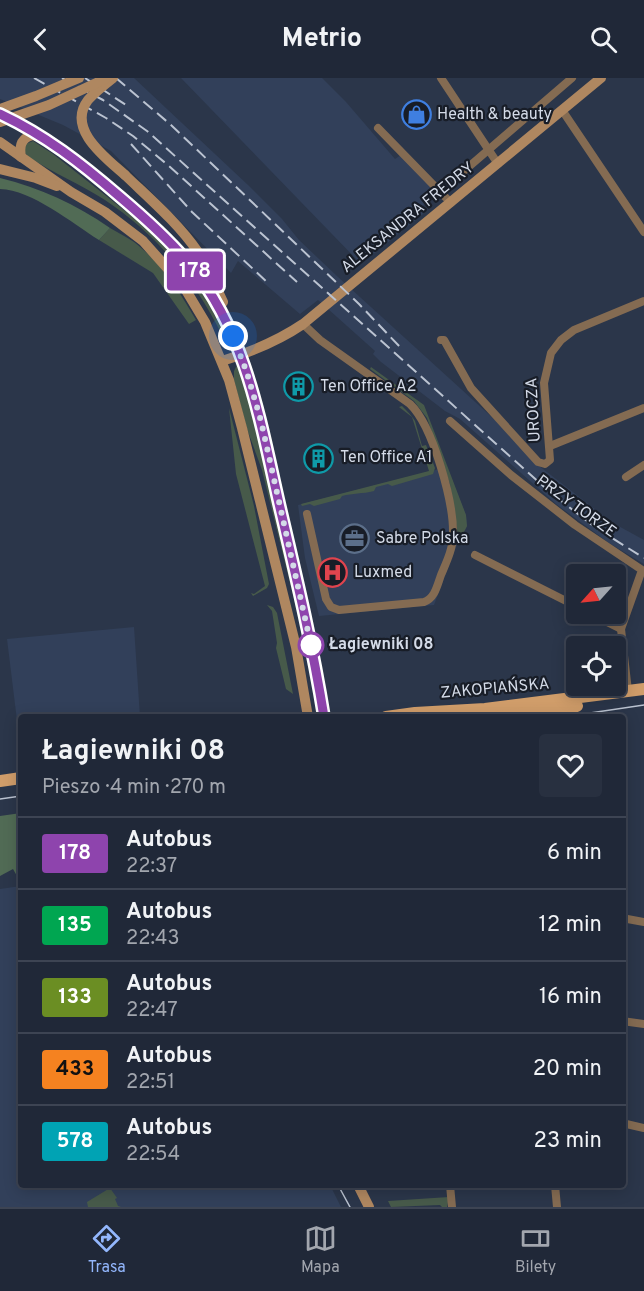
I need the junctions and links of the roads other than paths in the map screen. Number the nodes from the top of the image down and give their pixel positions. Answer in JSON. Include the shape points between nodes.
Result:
{"nodes":[{"id":1,"x":79,"y":78,"type":"edge"},
{"id":2,"x":106,"y":78,"type":"edge"},
{"id":3,"x":113,"y":78,"type":"edge"},
{"id":4,"x":441,"y":78,"type":"edge"},
{"id":5,"x":572,"y":78,"type":"edge"},
{"id":6,"x":601,"y":78,"type":"edge"},
{"id":7,"x":0,"y":109,"type":"edge"},
{"id":8,"x":562,"y":110,"type":"junction"},
{"id":9,"x":0,"y":114,"type":"edge"},
{"id":10,"x":0,"y":122,"type":"edge"},
{"id":11,"x":378,"y":128,"type":"dead end"},
{"id":12,"x":49,"y":140,"type":"junction"},
{"id":13,"x":0,"y":142,"type":"edge"},
{"id":14,"x":488,"y":150,"type":"junction"},
{"id":15,"x":21,"y":157,"type":"junction"},
{"id":16,"x":498,"y":164,"type":"junction"},
{"id":17,"x":0,"y":169,"type":"edge"},
{"id":18,"x":465,"y":170,"type":"dead end"},
{"id":19,"x":71,"y":192,"type":"junction"},
{"id":20,"x":451,"y":203,"type":"junction"},
{"id":21,"x":644,"y":232,"type":"edge"},
{"id":22,"x":644,"y":301,"type":"edge"},
{"id":23,"x":303,"y":324,"type":"junction"},
{"id":24,"x":230,"y":328,"type":"junction"},
{"id":25,"x":441,"y":340,"type":"dead end"},
{"id":26,"x":241,"y":355,"type":"junction"},
{"id":27,"x":222,"y":361,"type":"junction"},
{"id":28,"x":644,"y":408,"type":"edge"},
{"id":29,"x":450,"y":421,"type":"dead end"},
{"id":30,"x":550,"y":446,"type":"junction"},
{"id":31,"x":644,"y":465,"type":"edge"},
{"id":32,"x":626,"y":477,"type":"dead end"},
{"id":33,"x":307,"y":514,"type":"dead end"},
{"id":34,"x":475,"y":555,"type":"dead end"},
{"id":35,"x":566,"y":601,"type":"edge"},
{"id":36,"x":612,"y":624,"type":"edge"},
{"id":37,"x":621,"y":628,"type":"junction"},
{"id":38,"x":644,"y":689,"type":"edge"},
{"id":39,"x":628,"y":691,"type":"junction"},
{"id":40,"x":644,"y":697,"type":"edge"},
{"id":41,"x":308,"y":714,"type":"edge"},
{"id":42,"x":323,"y":714,"type":"edge"},
{"id":43,"x":408,"y":714,"type":"edge"},
{"id":44,"x":520,"y":714,"type":"edge"},
{"id":45,"x":18,"y":778,"type":"edge"},
{"id":46,"x":0,"y":781,"type":"edge"},
{"id":47,"x":18,"y":786,"type":"edge"},
{"id":48,"x":0,"y":789,"type":"edge"},
{"id":49,"x":626,"y":919,"type":"edge"},
{"id":50,"x":644,"y":922,"type":"edge"},
{"id":51,"x":626,"y":1022,"type":"edge"},
{"id":52,"x":644,"y":1024,"type":"edge"},
{"id":53,"x":626,"y":1124,"type":"edge"},
{"id":54,"x":644,"y":1128,"type":"edge"},
{"id":55,"x":360,"y":1188,"type":"edge"},
{"id":56,"x":450,"y":1188,"type":"edge"},
{"id":57,"x":555,"y":1188,"type":"edge"},
{"id":58,"x":369,"y":1207,"type":"edge"},
{"id":59,"x":452,"y":1207,"type":"edge"},
{"id":60,"x":557,"y":1207,"type":"edge"}],
"edges":[{"from":1,"to":7,"type":"main road","bridge":true},
{"from":2,"to":10,"type":"main road","bridge":true,"via":[[49,105]]},
{"from":3,"to":24,"type":"main road","bridge":true,"via":[[88,100],[82,113],[85,132],[196,251],[212,277]]},
{"from":4,"to":14,"type":"street"},
{"from":5,"to":14,"type":"street"},
{"from":6,"to":8,"type":"main road","name":"ALEKSANDRA FREDRY"},
{"from":8,"to":16,"type":"main road","name":"ALEKSANDRA FREDRY"},
{"from":8,"to":21,"type":"street"},
{"from":9,"to":12,"type":"main road"},
{"from":11,"to":20,"type":"street"},
{"from":12,"to":15,"type":"main road","via":[[27,136],[20,145]]},
{"from":12,"to":24,"type":"main road","via":[[165,238],[204,284]]},
{"from":13,"to":15,"type":"main road"},
{"from":14,"to":16,"type":"street"},
{"from":14,"to":18,"type":"street"},
{"from":15,"to":19,"type":"main road"},
{"from":16,"to":20,"type":"main road","name":"ALEKSANDRA FREDRY"},
{"from":17,"to":19,"type":"main road"},
{"from":19,"to":27,"type":"main road","via":[[118,221],[165,263],[199,311]]},
{"from":20,"to":23,"type":"main road","name":"ALEKSANDRA FREDRY"},
{"from":22,"to":30,"type":"street","name":"UROCZA","via":[[574,330],[555,346],[543,383]]},
{"from":23,"to":26,"type":"main road","name":"ALEKSANDRA FREDRY"},
{"from":23,"to":33,"type":"street","via":[[410,404],[421,417],[444,479],[453,534],[433,596],[424,602],[339,610],[330,607]]},
{"from":24,"to":26,"type":"main road"},
{"from":25,"to":30,"type":"street","name":"UROCZA","via":[[481,401],[538,462],[545,464],[550,460]]},
{"from":26,"to":27,"type":"main road","name":"ALEKSANDRA FREDRY"},
{"from":26,"to":42,"type":"main road","via":[[261,421],[307,622]]},
{"from":27,"to":41,"type":"main road","via":[[288,615]]},
{"from":28,"to":30,"type":"street"},
{"from":29,"to":37,"type":"street","name":"PRZY TORZE","via":[[575,525],[642,570]]},
{"from":31,"to":32,"type":"street"},
{"from":34,"to":35,"type":"street"},
{"from":36,"to":37,"type":"street"},
{"from":37,"to":39,"type":"street"},
{"from":38,"to":39,"type":"main road","name":"ZAKOPIAŃSKA"},
{"from":39,"to":43,"type":"main road","name":"ZAKOPIAŃSKA","via":[[485,709]]},
{"from":40,"to":44,"type":"main road","name":"ZAKOPIAŃSKA"},
{"from":45,"to":46,"type":"main road"},
{"from":47,"to":48,"type":"main road"},
{"from":49,"to":50,"type":"street"},
{"from":51,"to":52,"type":"street"},
{"from":53,"to":54,"type":"street"},
{"from":55,"to":58,"type":"main road"},
{"from":56,"to":59,"type":"street"},
{"from":57,"to":60,"type":"street"}]}
